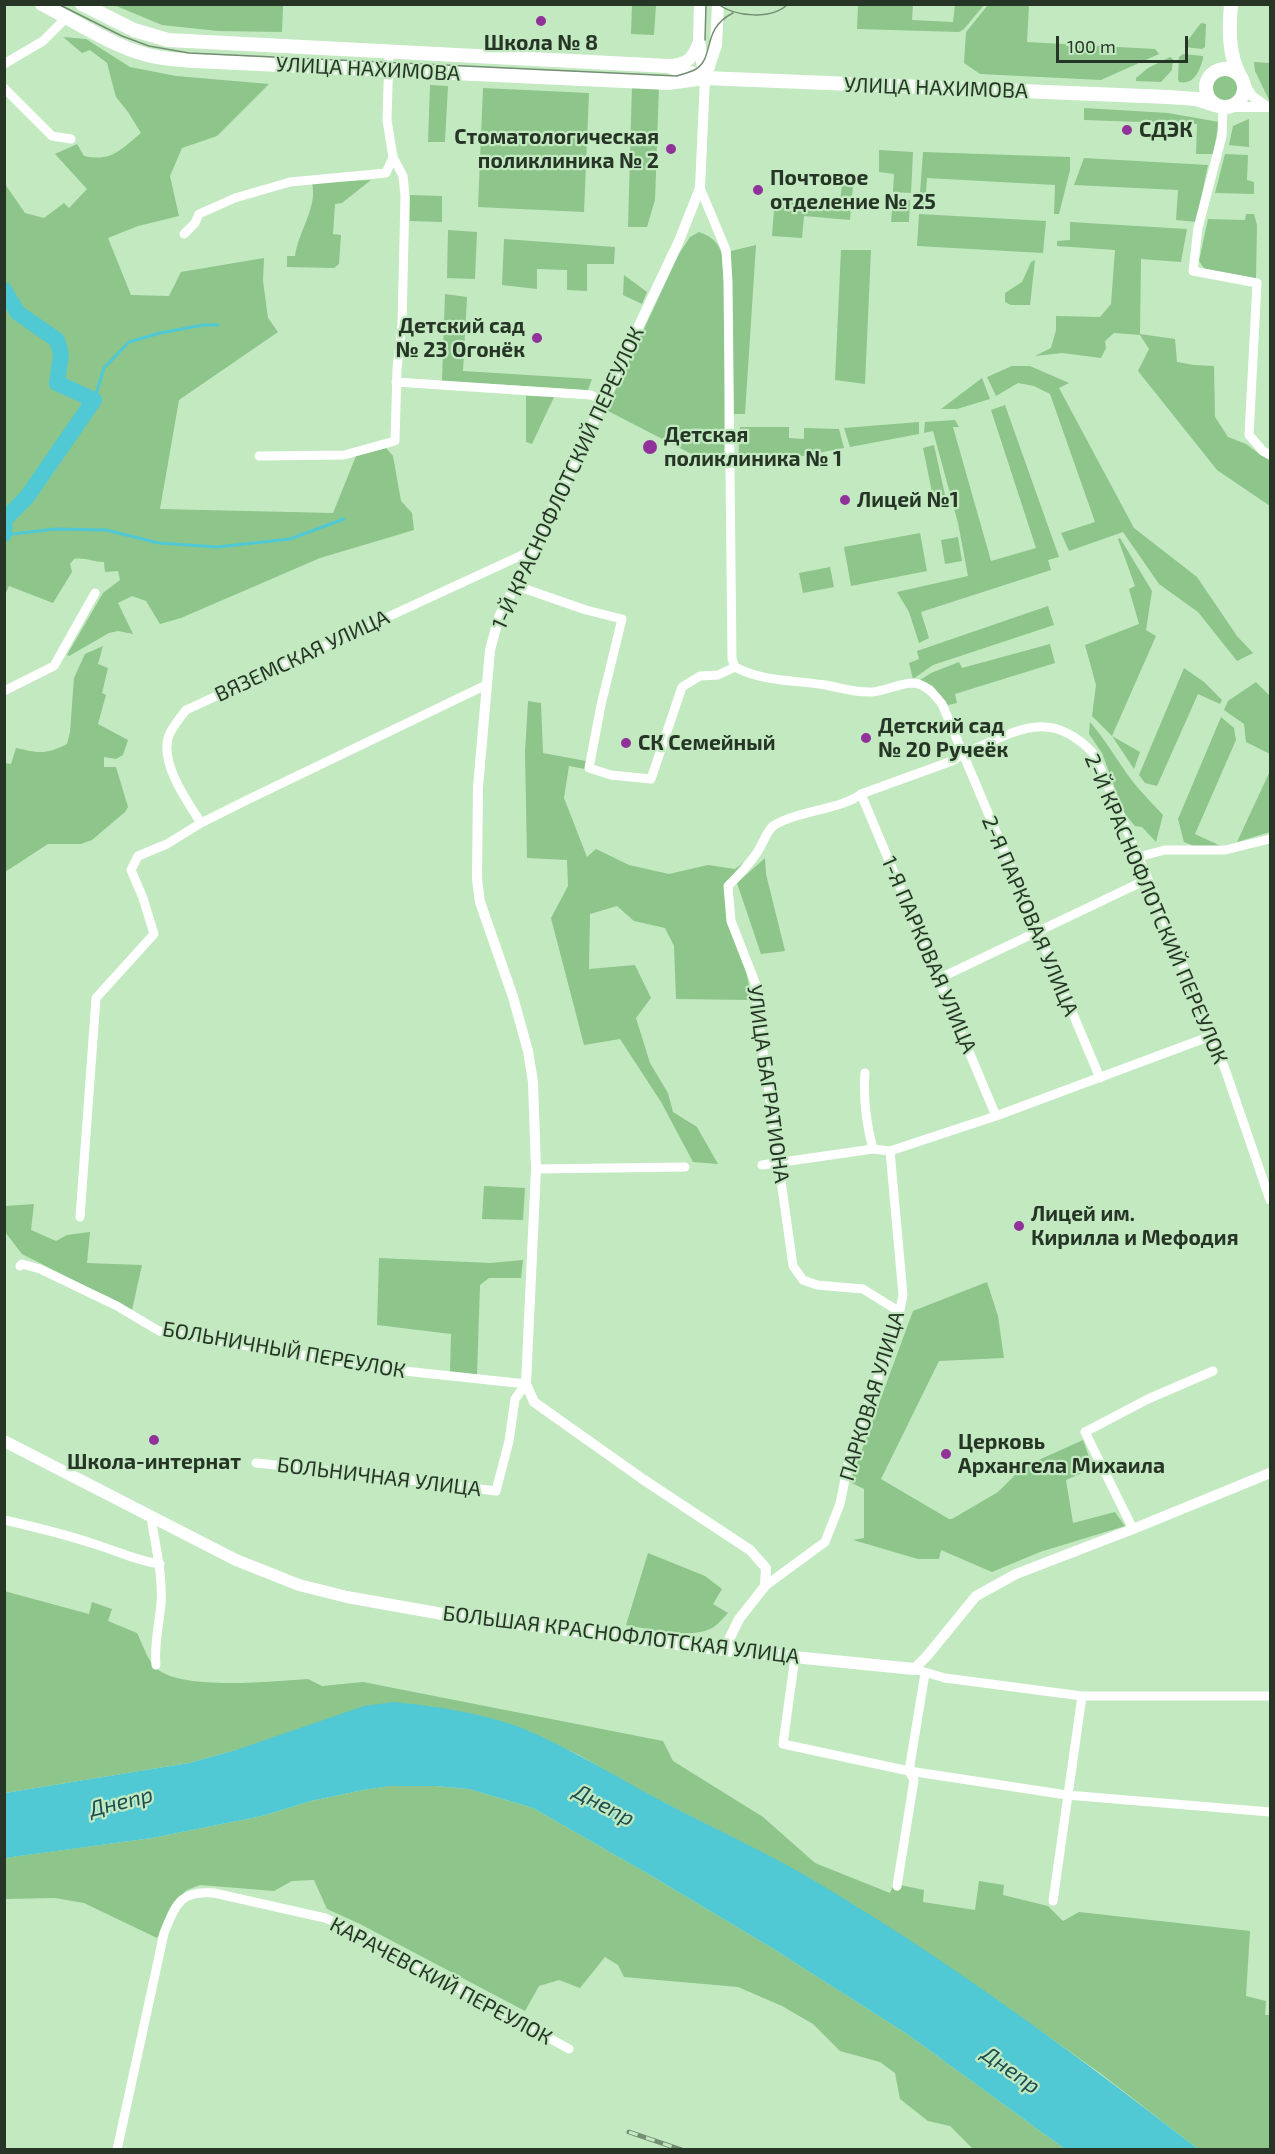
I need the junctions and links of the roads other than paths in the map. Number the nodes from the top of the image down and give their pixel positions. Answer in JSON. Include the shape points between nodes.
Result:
{"nodes":[{"id":1,"x":42,"y":4,"type":"edge"},
{"id":2,"x":82,"y":4,"type":"edge"},
{"id":3,"x":700,"y":4,"type":"edge"},
{"id":4,"x":717,"y":4,"type":"edge"},
{"id":5,"x":1231,"y":4,"type":"edge"},
{"id":6,"x":67,"y":17,"type":"junction"},
{"id":7,"x":1230,"y":24,"type":"junction"},
{"id":8,"x":699,"y":41,"type":"junction"},
{"id":9,"x":389,"y":52,"type":"junction"},
{"id":10,"x":4,"y":64,"type":"edge"},
{"id":11,"x":668,"y":66,"type":"junction"},
{"id":12,"x":389,"y":70,"type":"junction"},
{"id":13,"x":1209,"y":76,"type":"junction"},
{"id":14,"x":705,"y":78,"type":"junction"},
{"id":15,"x":1243,"y":81,"type":"junction"},
{"id":16,"x":4,"y":88,"type":"edge"},
{"id":17,"x":1168,"y":97,"type":"junction"},
{"id":18,"x":1223,"y":107,"type":"junction"},
{"id":19,"x":1269,"y":107,"type":"edge"},
{"id":20,"x":71,"y":139,"type":"dead end"},
{"id":21,"x":393,"y":157,"type":"junction"},
{"id":22,"x":700,"y":188,"type":"junction"},
{"id":23,"x":184,"y":234,"type":"dead end"},
{"id":24,"x":396,"y":382,"type":"junction"},
{"id":25,"x":604,"y":401,"type":"junction"},
{"id":26,"x":1270,"y":455,"type":"edge"},
{"id":27,"x":259,"y":456,"type":"dead end"},
{"id":28,"x":533,"y":550,"type":"junction"},
{"id":29,"x":514,"y":585,"type":"junction"},
{"id":30,"x":95,"y":593,"type":"dead end"},
{"id":31,"x":735,"y":667,"type":"junction"},
{"id":32,"x":486,"y":685,"type":"junction"},
{"id":33,"x":4,"y":691,"type":"edge"},
{"id":34,"x":962,"y":754,"type":"junction"},
{"id":35,"x":861,"y":794,"type":"junction"},
{"id":36,"x":201,"y":823,"type":"junction"},
{"id":37,"x":1270,"y":839,"type":"edge"},
{"id":38,"x":1138,"y":856,"type":"junction"},
{"id":39,"x":1148,"y":879,"type":"junction"},
{"id":40,"x":1037,"y":933,"type":"junction"},
{"id":41,"x":938,"y":979,"type":"junction"},
{"id":42,"x":1211,"y":1036,"type":"junction"},
{"id":43,"x":865,"y":1073,"type":"dead end"},
{"id":44,"x":1100,"y":1078,"type":"junction"},
{"id":45,"x":996,"y":1116,"type":"junction"},
{"id":46,"x":873,"y":1149,"type":"junction"},
{"id":47,"x":890,"y":1151,"type":"junction"},
{"id":48,"x":779,"y":1162,"type":"junction"},
{"id":49,"x":762,"y":1165,"type":"dead end"},
{"id":50,"x":685,"y":1167,"type":"dead end"},
{"id":51,"x":536,"y":1169,"type":"junction"},
{"id":52,"x":1270,"y":1200,"type":"edge"},
{"id":53,"x":80,"y":1217,"type":"dead end"},
{"id":54,"x":20,"y":1266,"type":"dead end"},
{"id":55,"x":900,"y":1312,"type":"junction"},
{"id":56,"x":1213,"y":1371,"type":"dead end"},
{"id":57,"x":526,"y":1384,"type":"junction"},
{"id":58,"x":4,"y":1441,"type":"edge"},
{"id":59,"x":256,"y":1463,"type":"dead end"},
{"id":60,"x":1270,"y":1473,"type":"edge"},
{"id":61,"x":151,"y":1516,"type":"junction"},
{"id":62,"x":4,"y":1520,"type":"edge"},
{"id":63,"x":1133,"y":1529,"type":"junction"},
{"id":64,"x":160,"y":1564,"type":"junction"},
{"id":65,"x":765,"y":1586,"type":"junction"},
{"id":66,"x":724,"y":1650,"type":"junction"},
{"id":67,"x":795,"y":1657,"type":"junction"},
{"id":68,"x":156,"y":1665,"type":"dead end"},
{"id":69,"x":920,"y":1671,"type":"junction"},
{"id":70,"x":1082,"y":1696,"type":"junction"},
{"id":71,"x":1270,"y":1696,"type":"edge"},
{"id":72,"x":909,"y":1771,"type":"junction"},
{"id":73,"x":1067,"y":1795,"type":"junction"},
{"id":74,"x":1270,"y":1812,"type":"edge"},
{"id":75,"x":897,"y":1886,"type":"dead end"},
{"id":76,"x":1053,"y":1901,"type":"dead end"},
{"id":77,"x":569,"y":2049,"type":"dead end"},
{"id":78,"x":117,"y":2150,"type":"edge"}],
"edges":[{"from":1,"to":6,"type":"main road","name":"УЛИЦА НАХИМОВА"},
{"from":2,"to":9,"type":"main road","name":"УЛИЦА НАХИМОВА","via":[[134,30],[168,40]]},
{"from":3,"to":8,"type":"main road"},
{"from":4,"to":14,"type":"main road","via":[[716,45]]},
{"from":5,"to":7,"type":"main road"},
{"from":6,"to":10,"type":"street","via":[[43,41]]},
{"from":6,"to":12,"type":"main road","name":"УЛИЦА НАХИМОВА","via":[[125,47],[166,59]]},
{"from":7,"to":13,"type":"main road","via":[[1222,57]]},
{"from":7,"to":15,"type":"main road","via":[[1233,58]]},
{"from":8,"to":11,"type":"main road","via":[[693,57]]},
{"from":8,"to":14,"type":"main road"},
{"from":9,"to":11,"type":"main road","name":"УЛИЦА НАХИМОВА"},
{"from":9,"to":12,"type":"street"},
{"from":11,"to":14,"type":"main road","name":"УЛИЦА НАХИМОВА"},
{"from":12,"to":14,"type":"main road","name":"УЛИЦА НАХИМОВА","via":[[668,83]]},
{"from":12,"to":21,"type":"street","via":[[387,120]]},
{"from":13,"to":15,"type":"main road","via":[[1230,69]]},
{"from":13,"to":17,"type":"main road","via":[[1196,92]]},
{"from":13,"to":18,"type":"main road","via":[[1207,98]]},
{"from":14,"to":17,"type":"main road","name":"УЛИЦА НАХИМОВА"},
{"from":14,"to":22,"type":"street"},
{"from":15,"to":18,"type":"main road","via":[[1240,100]]},
{"from":15,"to":19,"type":"street","via":[[1252,96]]},
{"from":16,"to":20,"type":"street","via":[[52,136]]},
{"from":17,"to":18,"type":"main road","via":[[1196,99]]},
{"from":18,"to":19,"type":"street"},
{"from":18,"to":26,"type":"street","via":[[1222,136],[1198,228],[1193,271],[1257,283],[1249,435]]},
{"from":21,"to":23,"type":"street","via":[[386,173],[290,183],[235,198],[199,214]]},
{"from":21,"to":24,"type":"street","via":[[403,176],[405,196],[402,324]]},
{"from":22,"to":25,"type":"street","name":"1-Й КРАСНОФЛОТСКИЙ ПЕРЕУЛОК"},
{"from":22,"to":31,"type":"street","via":[[726,250]]},
{"from":24,"to":25,"type":"street","via":[[591,395]]},
{"from":24,"to":27,"type":"street","via":[[395,441],[344,455]]},
{"from":25,"to":28,"type":"street","name":"1-Й КРАСНОФЛОТСКИЙ ПЕРЕУЛОК"},
{"from":28,"to":29,"type":"street","name":"1-Й КРАСНОФЛОТСКИЙ ПЕРЕУЛОК"},
{"from":28,"to":36,"type":"street","name":"ВЯЗЕМСКАЯ УЛИЦА","via":[[186,710],[168,736],[169,756],[175,781]]},
{"from":29,"to":31,"type":"street","via":[[622,619],[589,768],[611,775],[651,779],[682,687],[700,676],[718,675]]},
{"from":29,"to":32,"type":"street","name":"1-Й КРАСНОФЛОТСКИЙ ПЕРЕУЛОК","via":[[499,617]]},
{"from":30,"to":33,"type":"street","via":[[54,666]]},
{"from":31,"to":34,"type":"street","via":[[768,679],[869,692],[912,683],[925,686],[942,704]]},
{"from":32,"to":36,"type":"street"},
{"from":32,"to":51,"type":"street","name":"1-Й КРАСНОФЛОТСКИЙ ПЕРЕУЛОК","via":[[478,787],[477,879],[480,902],[528,1052]]},
{"from":34,"to":35,"type":"street","name":"УЛИЦА БАГРАТИОНА"},
{"from":34,"to":38,"type":"street","name":"2-Й КРАСНОФЛОТСКИЙ ПЕРЕУЛОК","via":[[1035,725],[1064,729],[1094,754]]},
{"from":34,"to":40,"type":"street","name":"2-Я ПАРКОВАЯ УЛИЦА"},
{"from":35,"to":41,"type":"street","name":"1-Я ПАРКОВАЯ УЛИЦА"},
{"from":35,"to":48,"type":"street","name":"УЛИЦА БАГРАТИОНА","via":[[772,827],[757,853],[728,886],[731,921],[756,985]]},
{"from":36,"to":53,"type":"street","via":[[138,856],[131,870],[154,934],[96,998]]},
{"from":37,"to":38,"type":"street","via":[[1225,850],[1165,850]]},
{"from":38,"to":39,"type":"street","name":"2-Й КРАСНОФЛОТСКИЙ ПЕРЕУЛОК"},
{"from":39,"to":40,"type":"street"},
{"from":39,"to":42,"type":"street","name":"2-Й КРАСНОФЛОТСКИЙ ПЕРЕУЛОК"},
{"from":40,"to":41,"type":"street"},
{"from":40,"to":44,"type":"street","name":"2-Я ПАРКОВАЯ УЛИЦА"},
{"from":41,"to":45,"type":"street","name":"1-Я ПАРКОВАЯ УЛИЦА"},
{"from":42,"to":44,"type":"street"},
{"from":42,"to":52,"type":"street","name":"2-Й КРАСНОФЛОТСКИЙ ПЕРЕУЛОК"},
{"from":43,"to":46,"type":"street","via":[[863,1094]]},
{"from":44,"to":45,"type":"street"},
{"from":45,"to":47,"type":"street"},
{"from":46,"to":47,"type":"street"},
{"from":46,"to":48,"type":"street"},
{"from":47,"to":55,"type":"street","name":"ПАРКОВАЯ УЛИЦА","via":[[903,1295]]},
{"from":48,"to":49,"type":"street"},
{"from":48,"to":55,"type":"street","name":"УЛИЦА БАГРАТИОНА","via":[[793,1266],[803,1280],[863,1289]]},
{"from":50,"to":51,"type":"street"},
{"from":51,"to":57,"type":"street","name":"1-Й КРАСНОФЛОТСКИЙ ПЕРЕУЛОК"},
{"from":54,"to":57,"type":"street","name":"БОЛЬНИЧНЫЙ ПЕРЕУЛОК","via":[[40,1269],[159,1331],[386,1370]]},
{"from":55,"to":65,"type":"street","name":"ПАРКОВАЯ УЛИЦА","via":[[851,1450],[840,1504],[825,1542]]},
{"from":56,"to":63,"type":"street","via":[[1085,1432]]},
{"from":57,"to":59,"type":"street","name":"БОЛЬНИЧНАЯ УЛИЦА","via":[[514,1399],[509,1441],[496,1491]]},
{"from":57,"to":65,"type":"street","via":[[534,1402],[556,1419],[750,1550],[766,1568]]},
{"from":58,"to":61,"type":"main road","name":"БОЛЬШАЯ КРАСНОФЛОТСКАЯ УЛИЦА"},
{"from":60,"to":63,"type":"street"},
{"from":61,"to":64,"type":"street"},
{"from":61,"to":66,"type":"main road","name":"БОЛЬШАЯ КРАСНОФЛОТСКАЯ УЛИЦА","via":[[236,1560],[298,1585],[347,1597],[448,1615]]},
{"from":62,"to":64,"type":"street","via":[[60,1532],[141,1562]]},
{"from":63,"to":69,"type":"street","via":[[1016,1574],[976,1596],[927,1656]]},
{"from":64,"to":68,"type":"street"},
{"from":65,"to":66,"type":"street","name":"ПАРКОВАЯ УЛИЦА","via":[[739,1619]]},
{"from":66,"to":67,"type":"main road","name":"БОЛЬШАЯ КРАСНОФЛОТСКАЯ УЛИЦА"},
{"from":67,"to":69,"type":"main road","name":"БОЛЬШАЯ КРАСНОФЛОТСКАЯ УЛИЦА"},
{"from":67,"to":72,"type":"street","via":[[783,1744]]},
{"from":69,"to":70,"type":"street","name":"БОЛЬШАЯ КРАСНОФЛОТСКАЯ УЛИЦА","via":[[945,1678]]},
{"from":69,"to":72,"type":"street"},
{"from":70,"to":71,"type":"street","name":"БОЛЬШАЯ КРАСНОФЛОТСКАЯ УЛИЦА"},
{"from":70,"to":73,"type":"street"},
{"from":72,"to":73,"type":"street"},
{"from":72,"to":75,"type":"street","via":[[914,1780]]},
{"from":73,"to":74,"type":"street"},
{"from":73,"to":76,"type":"street"},
{"from":77,"to":78,"type":"street","name":"КАРАЧЕВСКИЙ ПЕРЕУЛОК","via":[[325,1918],[196,1891],[181,1900],[164,1933]]}]}
